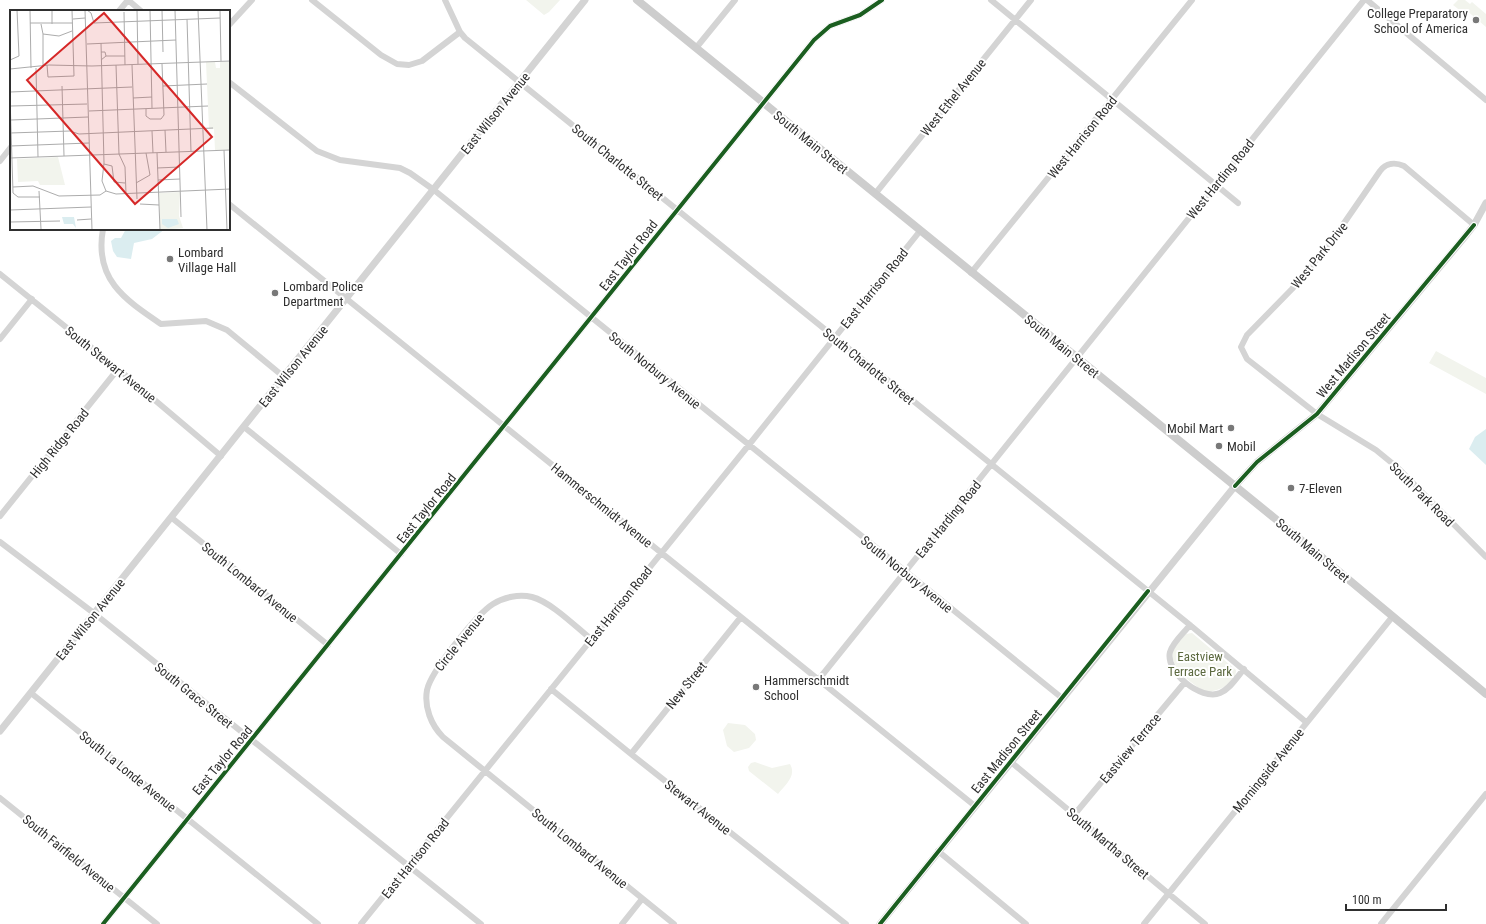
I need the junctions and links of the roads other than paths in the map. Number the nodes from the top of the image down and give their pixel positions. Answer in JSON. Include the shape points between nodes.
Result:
{"nodes":[{"id":1,"x":128,"y":0,"type":"edge"},
{"id":2,"x":252,"y":0,"type":"edge"},
{"id":3,"x":312,"y":0,"type":"edge"},
{"id":4,"x":445,"y":0,"type":"edge"},
{"id":5,"x":584,"y":0,"type":"edge"},
{"id":6,"x":637,"y":0,"type":"edge"},
{"id":7,"x":735,"y":0,"type":"edge"},
{"id":8,"x":882,"y":0,"type":"edge"},
{"id":9,"x":991,"y":0,"type":"edge"},
{"id":10,"x":1031,"y":0,"type":"edge"},
{"id":11,"x":1192,"y":0,"type":"edge"},
{"id":12,"x":1364,"y":0,"type":"edge"},
{"id":13,"x":1367,"y":0,"type":"edge"},
{"id":14,"x":120,"y":10,"type":"edge"},
{"id":15,"x":140,"y":10,"type":"edge"},
{"id":16,"x":1015,"y":20,"type":"junction"},
{"id":17,"x":230,"y":24,"type":"edge"},
{"id":18,"x":460,"y":32,"type":"junction"},
{"id":19,"x":696,"y":48,"type":"junction"},
{"id":20,"x":520,"y":82,"type":"junction"},
{"id":21,"x":230,"y":83,"type":"edge"},
{"id":22,"x":1113,"y":99,"type":"junction"},
{"id":23,"x":1486,"y":100,"type":"edge"},
{"id":24,"x":764,"y":103,"type":"junction"},
{"id":25,"x":10,"y":148,"type":"edge"},
{"id":26,"x":0,"y":161,"type":"edge"},
{"id":27,"x":1216,"y":183,"type":"junction"},
{"id":28,"x":434,"y":190,"type":"junction"},
{"id":29,"x":875,"y":194,"type":"junction"},
{"id":30,"x":1238,"y":203,"type":"dead end"},
{"id":31,"x":1486,"y":203,"type":"edge"},
{"id":32,"x":230,"y":205,"type":"edge"},
{"id":33,"x":677,"y":210,"type":"junction"},
{"id":34,"x":1474,"y":225,"type":"junction"},
{"id":35,"x":103,"y":230,"type":"edge"},
{"id":36,"x":920,"y":230,"type":"junction"},
{"id":37,"x":971,"y":273,"type":"junction"},
{"id":38,"x":0,"y":274,"type":"edge"},
{"id":39,"x":347,"y":298,"type":"junction"},
{"id":40,"x":32,"y":300,"type":"junction"},
{"id":41,"x":591,"y":318,"type":"junction"},
{"id":42,"x":834,"y":338,"type":"junction"},
{"id":43,"x":0,"y":339,"type":"edge"},
{"id":44,"x":1241,"y":347,"type":"joint"},
{"id":45,"x":1076,"y":358,"type":"junction"},
{"id":46,"x":118,"y":369,"type":"junction"},
{"id":47,"x":284,"y":378,"type":"junction"},
{"id":48,"x":1317,"y":414,"type":"junction"},
{"id":49,"x":504,"y":426,"type":"junction"},
{"id":50,"x":244,"y":427,"type":"junction"},
{"id":51,"x":748,"y":446,"type":"junction"},
{"id":52,"x":221,"y":456,"type":"junction"},
{"id":53,"x":992,"y":464,"type":"junction"},
{"id":54,"x":1235,"y":486,"type":"junction"},
{"id":55,"x":0,"y":516,"type":"edge"},
{"id":56,"x":172,"y":518,"type":"junction"},
{"id":57,"x":0,"y":542,"type":"edge"},
{"id":58,"x":661,"y":552,"type":"junction"},
{"id":59,"x":401,"y":554,"type":"junction"},
{"id":60,"x":1486,"y":557,"type":"edge"},
{"id":61,"x":905,"y":572,"type":"junction"},
{"id":62,"x":1148,"y":591,"type":"junction"},
{"id":63,"x":95,"y":614,"type":"junction"},
{"id":64,"x":1392,"y":616,"type":"junction"},
{"id":65,"x":741,"y":617,"type":"junction"},
{"id":66,"x":1190,"y":625,"type":"junction"},
{"id":67,"x":591,"y":639,"type":"junction"},
{"id":68,"x":328,"y":645,"type":"junction"},
{"id":69,"x":1244,"y":669,"type":"junction"},
{"id":70,"x":819,"y":680,"type":"junction"},
{"id":71,"x":1185,"y":682,"type":"junction"},
{"id":72,"x":551,"y":688,"type":"junction"},
{"id":73,"x":31,"y":692,"type":"junction"},
{"id":74,"x":1486,"y":694,"type":"edge"},
{"id":75,"x":1062,"y":698,"type":"junction"},
{"id":76,"x":1306,"y":722,"type":"junction"},
{"id":77,"x":0,"y":731,"type":"edge"},
{"id":78,"x":250,"y":740,"type":"junction"},
{"id":79,"x":631,"y":754,"type":"junction"},
{"id":80,"x":1011,"y":762,"type":"junction"},
{"id":81,"x":485,"y":772,"type":"junction"},
{"id":82,"x":1486,"y":794,"type":"edge"},
{"id":83,"x":0,"y":798,"type":"edge"},
{"id":84,"x":975,"y":806,"type":"junction"},
{"id":85,"x":1074,"y":814,"type":"junction"},
{"id":86,"x":187,"y":818,"type":"junction"},
{"id":87,"x":938,"y":851,"type":"junction"},
{"id":88,"x":407,"y":867,"type":"junction"},
{"id":89,"x":1169,"y":894,"type":"junction"},
{"id":90,"x":124,"y":897,"type":"junction"},
{"id":91,"x":642,"y":899,"type":"junction"},
{"id":92,"x":102,"y":924,"type":"edge"},
{"id":93,"x":157,"y":924,"type":"edge"},
{"id":94,"x":318,"y":924,"type":"edge"},
{"id":95,"x":361,"y":924,"type":"edge"},
{"id":96,"x":481,"y":924,"type":"edge"},
{"id":97,"x":622,"y":924,"type":"edge"},
{"id":98,"x":674,"y":924,"type":"edge"},
{"id":99,"x":846,"y":924,"type":"edge"},
{"id":100,"x":880,"y":924,"type":"edge"},
{"id":101,"x":1026,"y":924,"type":"edge"},
{"id":102,"x":1144,"y":924,"type":"edge"},
{"id":103,"x":1205,"y":924,"type":"edge"},
{"id":104,"x":1382,"y":924,"type":"edge"}],
"edges":[{"from":1,"to":14,"type":"street"},
{"from":1,"to":15,"type":"street"},
{"from":2,"to":17,"type":"street"},
{"from":3,"to":18,"type":"street","via":[[387,59],[402,65],[422,61]]},
{"from":4,"to":18,"type":"street","name":"South Charlotte Street"},
{"from":5,"to":20,"type":"street","name":"East Wilson Avenue"},
{"from":6,"to":19,"type":"main road","name":"South Main Street"},
{"from":7,"to":19,"type":"street"},
{"from":8,"to":24,"type":"street","name":"East Taylor Road","via":[[860,15],[837,22],[823,31]]},
{"from":9,"to":16,"type":"street"},
{"from":10,"to":16,"type":"street","name":"West Ethel Avenue"},
{"from":11,"to":22,"type":"street","name":"West Harrison Road"},
{"from":12,"to":27,"type":"street","name":"West Harding Road"},
{"from":13,"to":23,"type":"street"},
{"from":16,"to":22,"type":"street"},
{"from":16,"to":29,"type":"street","name":"West Ethel Avenue"},
{"from":18,"to":20,"type":"street","name":"South Charlotte Street"},
{"from":19,"to":24,"type":"main road","name":"South Main Street"},
{"from":20,"to":28,"type":"street","name":"East Wilson Avenue"},
{"from":20,"to":33,"type":"street","name":"South Charlotte Street"},
{"from":21,"to":28,"type":"street","name":"South Norbury Avenue","via":[[316,151],[340,160],[400,168]]},
{"from":22,"to":27,"type":"street"},
{"from":22,"to":37,"type":"street","name":"West Harrison Road"},
{"from":24,"to":29,"type":"main road","name":"South Main Street"},
{"from":24,"to":33,"type":"street","name":"East Taylor Road"},
{"from":25,"to":26,"type":"street"},
{"from":27,"to":30,"type":"street"},
{"from":27,"to":45,"type":"street","name":"West Harding Road"},
{"from":28,"to":39,"type":"street","name":"East Wilson Avenue"},
{"from":28,"to":41,"type":"street","name":"South Norbury Avenue"},
{"from":29,"to":36,"type":"main road","name":"South Main Street"},
{"from":31,"to":34,"type":"street","name":"West Madison Street"},
{"from":32,"to":39,"type":"street","name":"Hammerschmidt Avenue"},
{"from":33,"to":41,"type":"street","name":"East Taylor Road"},
{"from":33,"to":42,"type":"street","name":"South Charlotte Street"},
{"from":34,"to":44,"type":"street","name":"West Park Drive","via":[[1404,166],[1393,163],[1383,167],[1327,248],[1247,335]]},
{"from":34,"to":48,"type":"street","name":"West Madison Street"},
{"from":35,"to":47,"type":"street","via":[[100,250],[103,267],[112,283],[123,294],[161,324],[206,321],[217,324]]},
{"from":36,"to":37,"type":"main road","name":"South Main Street"},
{"from":36,"to":42,"type":"street","name":"East Harrison Road"},
{"from":37,"to":45,"type":"main road","name":"South Main Street"},
{"from":38,"to":40,"type":"street","name":"South Stewart Avenue"},
{"from":39,"to":47,"type":"street","name":"East Wilson Avenue"},
{"from":39,"to":49,"type":"street","name":"Hammerschmidt Avenue"},
{"from":40,"to":43,"type":"street"},
{"from":40,"to":46,"type":"street","name":"South Stewart Avenue"},
{"from":41,"to":49,"type":"street","name":"East Taylor Road"},
{"from":41,"to":51,"type":"street","name":"South Norbury Avenue"},
{"from":42,"to":51,"type":"street","name":"East Harrison Road"},
{"from":42,"to":53,"type":"street","name":"South Charlotte Street"},
{"from":44,"to":48,"type":"street","name":"South Park Road","via":[[1247,359]]},
{"from":45,"to":53,"type":"street","name":"East Harding Road"},
{"from":45,"to":54,"type":"main road","name":"South Main Street"},
{"from":46,"to":52,"type":"street","name":"South Stewart Avenue"},
{"from":46,"to":55,"type":"street","name":"High Ridge Road"},
{"from":47,"to":50,"type":"street","name":"East Wilson Avenue"},
{"from":48,"to":54,"type":"street","name":"West Madison Street","via":[[1257,462]]},
{"from":48,"to":60,"type":"street","name":"South Park Road","via":[[1376,450],[1398,468]]},
{"from":49,"to":58,"type":"street","name":"Hammerschmidt Avenue"},
{"from":49,"to":59,"type":"street","name":"East Taylor Road"},
{"from":50,"to":52,"type":"street","name":"East Wilson Avenue"},
{"from":50,"to":59,"type":"street"},
{"from":51,"to":58,"type":"street","name":"East Harrison Road"},
{"from":51,"to":61,"type":"street","name":"South Norbury Avenue"},
{"from":52,"to":56,"type":"street","name":"East Wilson Avenue"},
{"from":53,"to":61,"type":"street","name":"East Harding Road"},
{"from":53,"to":62,"type":"street","name":"South Charlotte Street"},
{"from":54,"to":62,"type":"street","name":"East Madison Street"},
{"from":54,"to":64,"type":"main road","name":"South Main Street"},
{"from":56,"to":63,"type":"street","name":"East Wilson Avenue"},
{"from":56,"to":68,"type":"street","name":"South Lombard Avenue"},
{"from":57,"to":63,"type":"street","name":"South Grace Street"},
{"from":58,"to":65,"type":"street","name":"Hammerschmidt Avenue"},
{"from":58,"to":67,"type":"street","name":"East Harrison Road"},
{"from":59,"to":68,"type":"street","name":"East Taylor Road"},
{"from":61,"to":70,"type":"street","name":"East Harding Road"},
{"from":61,"to":75,"type":"street","name":"South Norbury Avenue"},
{"from":62,"to":66,"type":"street","name":"South Charlotte Street"},
{"from":62,"to":75,"type":"street","name":"East Madison Street"},
{"from":63,"to":73,"type":"street","name":"East Wilson Avenue"},
{"from":63,"to":78,"type":"street","name":"South Grace Street"},
{"from":64,"to":74,"type":"main road","name":"South Main Street"},
{"from":64,"to":76,"type":"street","name":"Morningside Avenue"},
{"from":65,"to":70,"type":"street","name":"Hammerschmidt Avenue"},
{"from":65,"to":79,"type":"street","name":"New Street"},
{"from":66,"to":69,"type":"street","name":"South Charlotte Street"},
{"from":66,"to":71,"type":"street","via":[[1174,644],[1170,654],[1172,668]]},
{"from":67,"to":72,"type":"street","name":"East Harrison Road"},
{"from":67,"to":81,"type":"street","name":"Circle Avenue","via":[[545,602],[531,597],[514,596],[499,600],[482,613],[437,668],[427,690],[431,720],[443,738]]},
{"from":68,"to":78,"type":"street","name":"East Taylor Road"},
{"from":69,"to":71,"type":"street","via":[[1229,687],[1219,694],[1199,692]]},
{"from":69,"to":76,"type":"street","name":"South Charlotte Street"},
{"from":70,"to":84,"type":"street","name":"Hammerschmidt Avenue"},
{"from":71,"to":85,"type":"street","name":"Eastview Terrace"},
{"from":72,"to":79,"type":"street","name":"Stewart Avenue"},
{"from":72,"to":81,"type":"street","name":"East Harrison Road"},
{"from":73,"to":77,"type":"street","name":"East Wilson Avenue"},
{"from":73,"to":86,"type":"street","name":"South La Londe Avenue"},
{"from":75,"to":80,"type":"street","name":"East Madison Street"},
{"from":76,"to":89,"type":"street","name":"Morningside Avenue"},
{"from":78,"to":86,"type":"street","name":"East Taylor Road"},
{"from":78,"to":88,"type":"street","name":"South Grace Street"},
{"from":79,"to":99,"type":"street","name":"Stewart Avenue"},
{"from":80,"to":84,"type":"street","name":"East Madison Street"},
{"from":80,"to":85,"type":"street","name":"South Martha Street"},
{"from":81,"to":88,"type":"street","name":"East Harrison Road"},
{"from":81,"to":91,"type":"street","name":"South Lombard Avenue"},
{"from":82,"to":104,"type":"street"},
{"from":83,"to":90,"type":"street","name":"South Fairfield Avenue"},
{"from":84,"to":87,"type":"street","name":"East Madison Street"},
{"from":85,"to":89,"type":"street","name":"South Martha Street"},
{"from":86,"to":90,"type":"street","name":"East Taylor Road"},
{"from":86,"to":94,"type":"street","name":"South La Londe Avenue"},
{"from":87,"to":100,"type":"street","name":"East Madison Street"},
{"from":87,"to":101,"type":"street"},
{"from":88,"to":95,"type":"street","name":"East Harrison Road"},
{"from":88,"to":96,"type":"street","name":"South Grace Street"},
{"from":89,"to":102,"type":"street","name":"Morningside Avenue"},
{"from":89,"to":103,"type":"street","name":"South Martha Street"},
{"from":90,"to":92,"type":"street","name":"East Taylor Road"},
{"from":90,"to":93,"type":"street","name":"South Fairfield Avenue"},
{"from":91,"to":97,"type":"street"},
{"from":91,"to":98,"type":"street","name":"South Lombard Avenue"}]}
